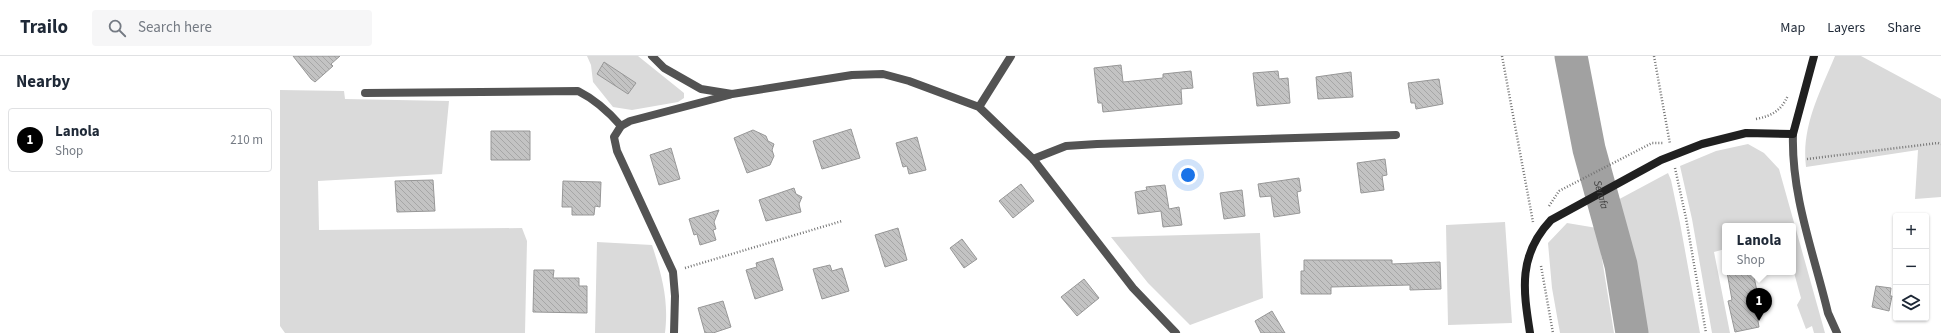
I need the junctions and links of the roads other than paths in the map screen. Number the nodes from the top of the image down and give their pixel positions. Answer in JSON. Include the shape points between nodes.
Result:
{"nodes":[{"id":1,"x":652,"y":56,"type":"edge"},
{"id":2,"x":1011,"y":56,"type":"edge"},
{"id":3,"x":1814,"y":56,"type":"edge"},
{"id":4,"x":365,"y":93,"type":"dead end"},
{"id":5,"x":732,"y":94,"type":"junction"},
{"id":6,"x":979,"y":107,"type":"junction"},
{"id":7,"x":621,"y":126,"type":"junction"},
{"id":8,"x":1793,"y":134,"type":"junction"},
{"id":9,"x":1396,"y":135,"type":"dead end"},
{"id":10,"x":1033,"y":158,"type":"junction"},
{"id":11,"x":674,"y":333,"type":"edge"},
{"id":12,"x":1176,"y":333,"type":"edge"},
{"id":13,"x":1530,"y":333,"type":"edge"},
{"id":14,"x":1836,"y":333,"type":"edge"}],
"edges":[{"from":1,"to":5,"type":"street","via":[[664,68],[702,89]]},
{"from":2,"to":6,"type":"street"},
{"from":3,"to":8,"type":"street"},
{"from":4,"to":7,"type":"street","via":[[578,91],[607,110]]},
{"from":5,"to":6,"type":"street","via":[[852,75],[882,74]]},
{"from":5,"to":7,"type":"street","via":[[630,121]]},
{"from":6,"to":10,"type":"street"},
{"from":7,"to":11,"type":"street","via":[[614,137],[617,151],[673,272]]},
{"from":8,"to":13,"type":"street","via":[[1735,135],[1702,144],[1661,160],[1551,220],[1536,239],[1524,279]]},
{"from":8,"to":14,"type":"street","via":[[1793,160],[1798,195],[1828,313]]},
{"from":9,"to":10,"type":"street","via":[[1097,144],[1066,146]]},
{"from":10,"to":12,"type":"street","via":[[1133,288]]}]}
